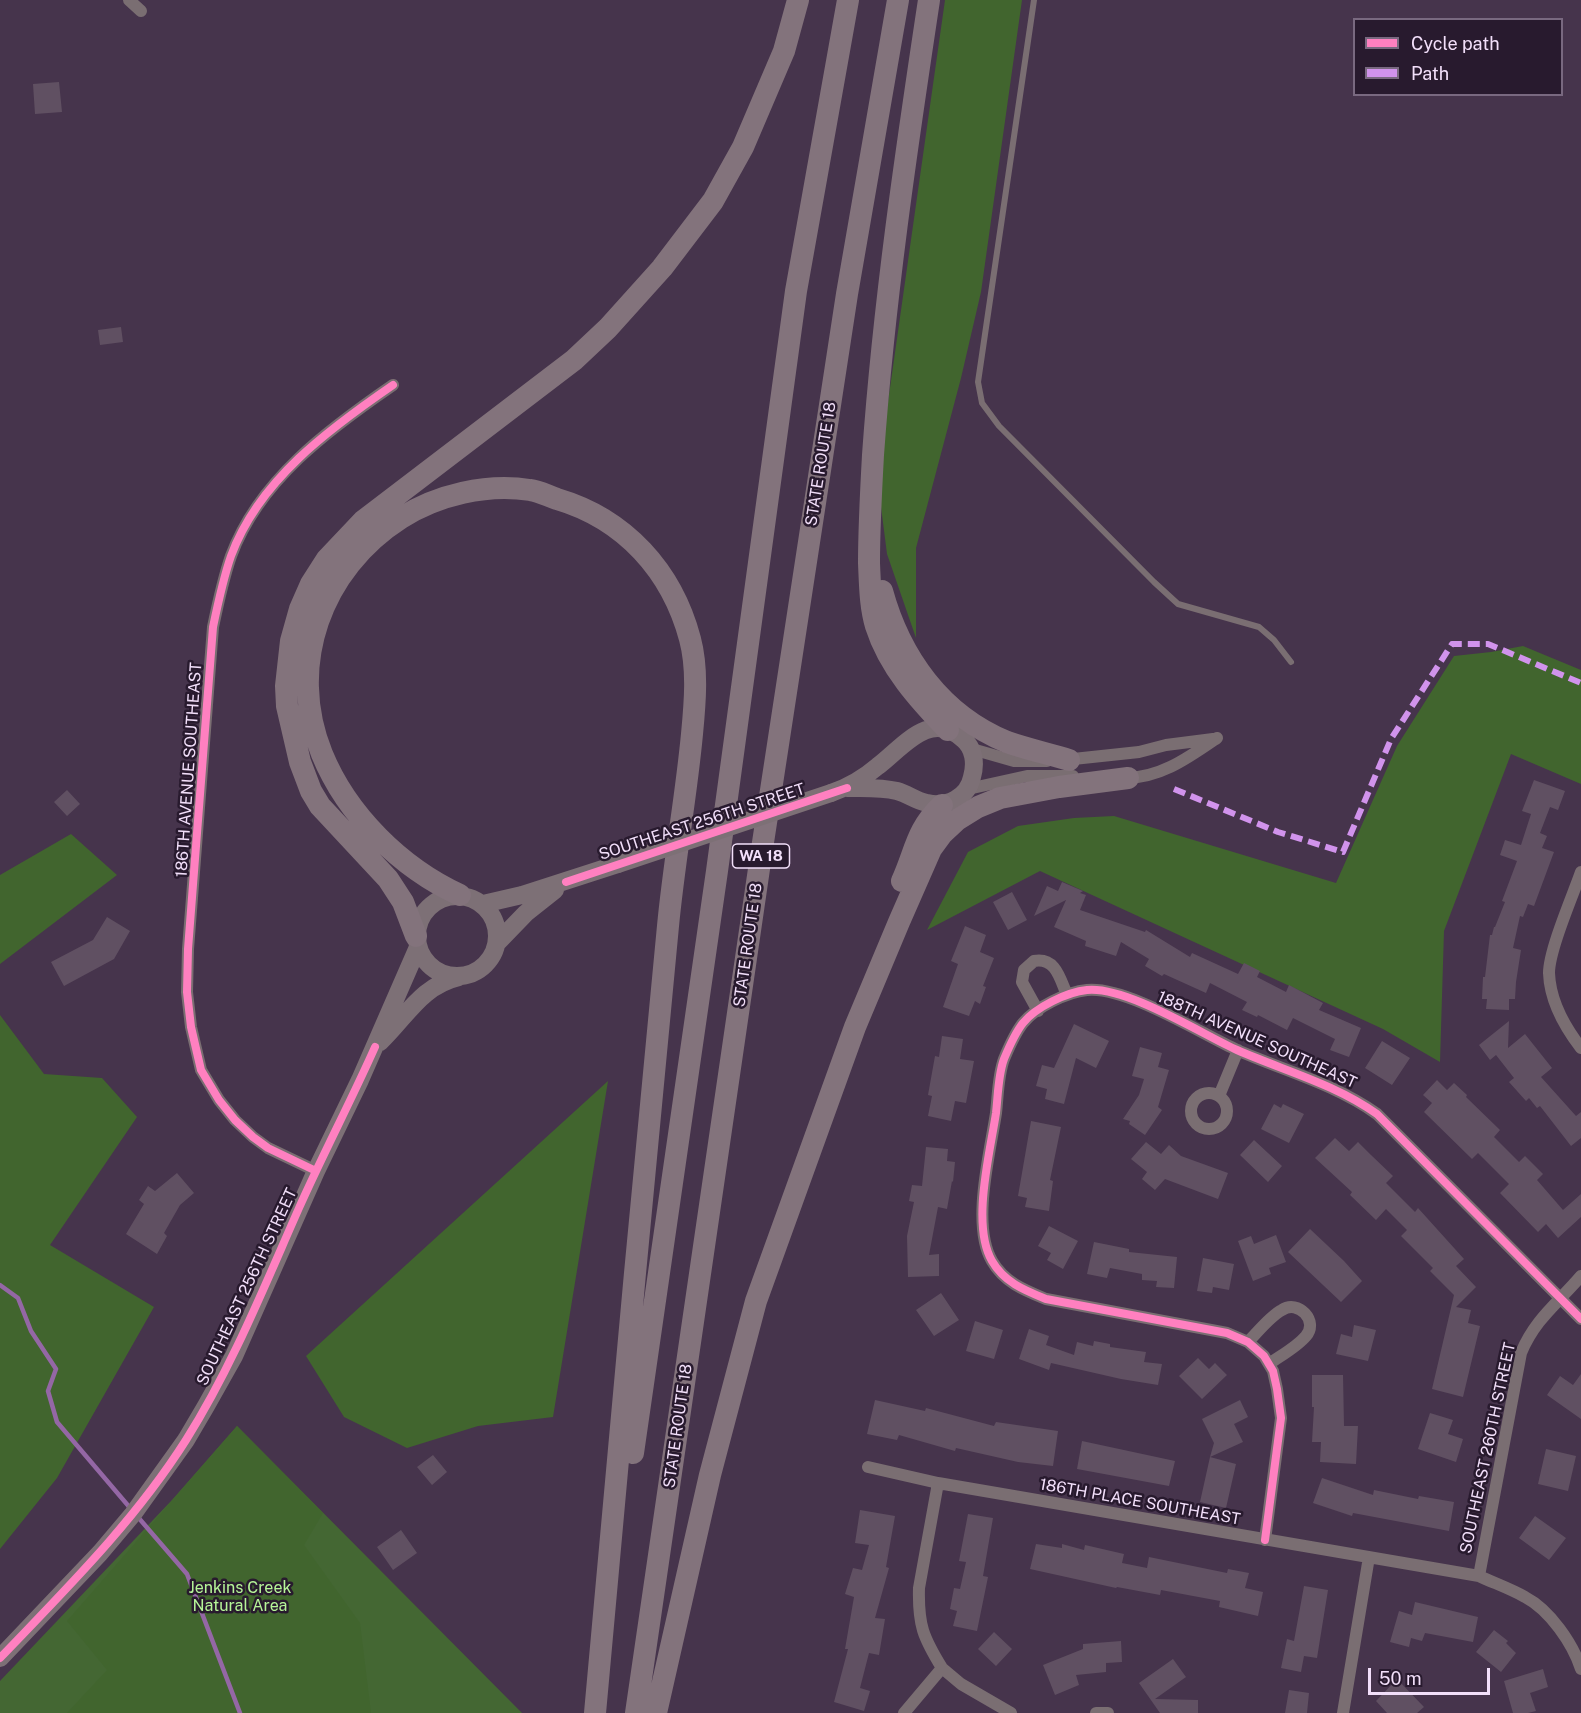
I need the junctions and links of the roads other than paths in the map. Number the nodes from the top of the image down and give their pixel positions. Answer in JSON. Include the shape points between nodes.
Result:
{"nodes":[{"id":1,"x":129,"y":0,"type":"edge"},
{"id":2,"x":798,"y":0,"type":"edge"},
{"id":3,"x":848,"y":0,"type":"edge"},
{"id":4,"x":898,"y":0,"type":"edge"},
{"id":5,"x":929,"y":0,"type":"edge"},
{"id":6,"x":1034,"y":0,"type":"edge"},
{"id":7,"x":141,"y":11,"type":"dead end"},
{"id":8,"x":393,"y":385,"type":"dead end"},
{"id":9,"x":869,"y":546,"type":"junction"},
{"id":10,"x":1291,"y":662,"type":"dead end"},
{"id":11,"x":948,"y":730,"type":"junction"},
{"id":12,"x":972,"y":749,"type":"junction"},
{"id":13,"x":1069,"y":760,"type":"junction"},
{"id":14,"x":1128,"y":778,"type":"junction"},
{"id":15,"x":968,"y":789,"type":"junction"},
{"id":16,"x":839,"y":791,"type":"junction"},
{"id":17,"x":942,"y":805,"type":"junction"},
{"id":18,"x":1581,"y":872,"type":"edge"},
{"id":19,"x":566,"y":882,"type":"junction"},
{"id":20,"x":460,"y":896,"type":"junction"},
{"id":21,"x":483,"y":904,"type":"junction"},
{"id":22,"x":417,"y":942,"type":"junction"},
{"id":23,"x":497,"y":943,"type":"junction"},
{"id":24,"x":460,"y":977,"type":"junction"},
{"id":25,"x":1067,"y":995,"type":"junction"},
{"id":26,"x":1038,"y":1011,"type":"junction"},
{"id":27,"x":855,"y":1028,"type":"junction"},
{"id":28,"x":375,"y":1047,"type":"junction"},
{"id":29,"x":1581,"y":1048,"type":"edge"},
{"id":30,"x":1239,"y":1050,"type":"junction"},
{"id":31,"x":1219,"y":1096,"type":"dead end"},
{"id":32,"x":316,"y":1171,"type":"junction"},
{"id":33,"x":1581,"y":1276,"type":"edge"},
{"id":34,"x":1561,"y":1299,"type":"junction"},
{"id":35,"x":1581,"y":1319,"type":"edge"},
{"id":36,"x":1248,"y":1342,"type":"junction"},
{"id":37,"x":1266,"y":1360,"type":"junction"},
{"id":38,"x":868,"y":1467,"type":"dead end"},
{"id":39,"x":938,"y":1483,"type":"junction"},
{"id":40,"x":1265,"y":1540,"type":"junction"},
{"id":41,"x":1369,"y":1557,"type":"junction"},
{"id":42,"x":1479,"y":1576,"type":"junction"},
{"id":43,"x":0,"y":1658,"type":"edge"},
{"id":44,"x":942,"y":1668,"type":"junction"},
{"id":45,"x":1581,"y":1669,"type":"edge"},
{"id":46,"x":595,"y":1713,"type":"edge"},
{"id":47,"x":636,"y":1713,"type":"edge"},
{"id":48,"x":656,"y":1713,"type":"edge"},
{"id":49,"x":904,"y":1713,"type":"edge"},
{"id":50,"x":1011,"y":1713,"type":"edge"},
{"id":51,"x":1096,"y":1713,"type":"edge"},
{"id":52,"x":1108,"y":1713,"type":"edge"},
{"id":53,"x":1343,"y":1713,"type":"edge"}],
"edges":[{"from":1,"to":7,"type":"street"},
{"from":2,"to":22,"type":"highway","via":[[784,51],[743,147],[713,201],[662,268],[574,360],[363,521],[327,559],[300,609],[285,686],[300,762],[320,806],[396,891]]},
{"from":3,"to":46,"type":"highway","number":"WA 18","via":[[796,291]]},
{"from":4,"to":47,"type":"highway","name":"STATE ROUTE 18","number":"WA 18","via":[[847,294]]},
{"from":5,"to":9,"type":"highway","via":[[891,264],[879,377]]},
{"from":6,"to":10,"type":"lane","via":[[978,382],[982,404],[1020,448],[1178,604],[1258,627]]},
{"from":8,"to":32,"type":"street","name":"186TH AVENUE SOUTHEAST","via":[[312,445],[271,488],[232,555],[213,627],[188,950],[191,1027],[201,1070],[235,1120],[268,1148]]},
{"from":9,"to":11,"type":"highway","via":[[876,628],[902,676]]},
{"from":9,"to":13,"type":"highway","via":[[894,629],[934,692],[990,734]]},
{"from":11,"to":12,"type":"main road"},
{"from":11,"to":16,"type":"main road","via":[[917,733],[878,766]]},
{"from":12,"to":13,"type":"street","via":[[1014,760]]},
{"from":12,"to":15,"type":"main road","via":[[974,766]]},
{"from":13,"to":14,"type":"street","via":[[1130,754],[1217,738],[1176,766]]},
{"from":14,"to":15,"type":"street","via":[[1027,776]]},
{"from":14,"to":27,"type":"highway","via":[[1004,797],[957,820],[931,849]]},
{"from":15,"to":17,"type":"main road"},
{"from":16,"to":17,"type":"main road","via":[[897,791]]},
{"from":16,"to":19,"type":"main road","name":"SOUTHEAST 256TH STREET","bridge":true},
{"from":17,"to":27,"type":"highway","via":[[929,817],[919,835],[882,926]]},
{"from":18,"to":29,"type":"street","via":[[1549,971],[1557,1010]]},
{"from":19,"to":21,"type":"main road","name":"SOUTHEAST 256TH STREET"},
{"from":19,"to":23,"type":"main road","name":"SOUTHEAST 256TH STREET","via":[[526,913]]},
{"from":20,"to":21,"type":"main road"},
{"from":20,"to":22,"type":"main road","via":[[435,902],[425,911],[418,923]]},
{"from":20,"to":46,"type":"highway","via":[[406,863],[379,837],[342,790],[316,734],[310,696],[310,645],[316,623],[342,572],[384,529],[441,498],[485,489],[532,490],[585,508],[643,549],[678,604],[690,638],[694,670],[695,704],[669,915]]},
{"from":21,"to":23,"type":"main road","via":[[495,922]]},
{"from":22,"to":24,"type":"main road","via":[[424,960],[434,970]]},
{"from":22,"to":28,"type":"main road","name":"SOUTHEAST 256TH STREET"},
{"from":23,"to":24,"type":"main road","via":[[485,966]]},
{"from":24,"to":28,"type":"main road","name":"SOUTHEAST 256TH STREET","via":[[432,987]]},
{"from":25,"to":26,"type":"street","name":"188TH AVENUE SOUTHEAST"},
{"from":25,"to":26,"type":"street","via":[[1052,964],[1034,961],[1024,970],[1022,982]]},
{"from":25,"to":30,"type":"street","name":"188TH AVENUE SOUTHEAST","via":[[1086,990],[1115,992]]},
{"from":26,"to":36,"type":"street","name":"188TH AVENUE SOUTHEAST","via":[[1024,1022],[1003,1061],[982,1204],[983,1238],[991,1260],[1005,1278],[1046,1299],[1227,1333]]},
{"from":27,"to":48,"type":"highway","via":[[756,1301],[710,1474]]},
{"from":28,"to":32,"type":"main road","name":"SOUTHEAST 256TH STREET"},
{"from":30,"to":31,"type":"street"},
{"from":30,"to":34,"type":"street","name":"188TH AVENUE SOUTHEAST","via":[[1328,1086],[1377,1114]]},
{"from":32,"to":43,"type":"main road","name":"SOUTHEAST 256TH STREET","via":[[234,1356],[166,1468],[133,1514]]},
{"from":33,"to":34,"type":"street","name":"SOUTHEAST 260TH STREET"},
{"from":34,"to":35,"type":"street","name":"188TH AVENUE SOUTHEAST"},
{"from":34,"to":42,"type":"street","name":"SOUTHEAST 260TH STREET","via":[[1528,1335],[1521,1353]]},
{"from":36,"to":37,"type":"street"},
{"from":36,"to":37,"type":"street","via":[[1282,1309],[1303,1310],[1310,1323],[1306,1336]]},
{"from":37,"to":40,"type":"street","via":[[1273,1371],[1281,1418]]},
{"from":38,"to":39,"type":"street","name":"186TH PLACE SOUTHEAST"},
{"from":39,"to":40,"type":"street","name":"186TH PLACE SOUTHEAST"},
{"from":39,"to":44,"type":"street","via":[[918,1604],[919,1621],[928,1645]]},
{"from":40,"to":41,"type":"street","name":"186TH PLACE SOUTHEAST"},
{"from":41,"to":42,"type":"street","name":"186TH PLACE SOUTHEAST"},
{"from":41,"to":53,"type":"street"},
{"from":42,"to":45,"type":"street","name":"186TH PLACE SOUTHEAST","via":[[1528,1598],[1542,1610],[1566,1639]]},
{"from":44,"to":49,"type":"street"},
{"from":44,"to":50,"type":"street","via":[[961,1684]]},
{"from":51,"to":52,"type":"street"}]}
